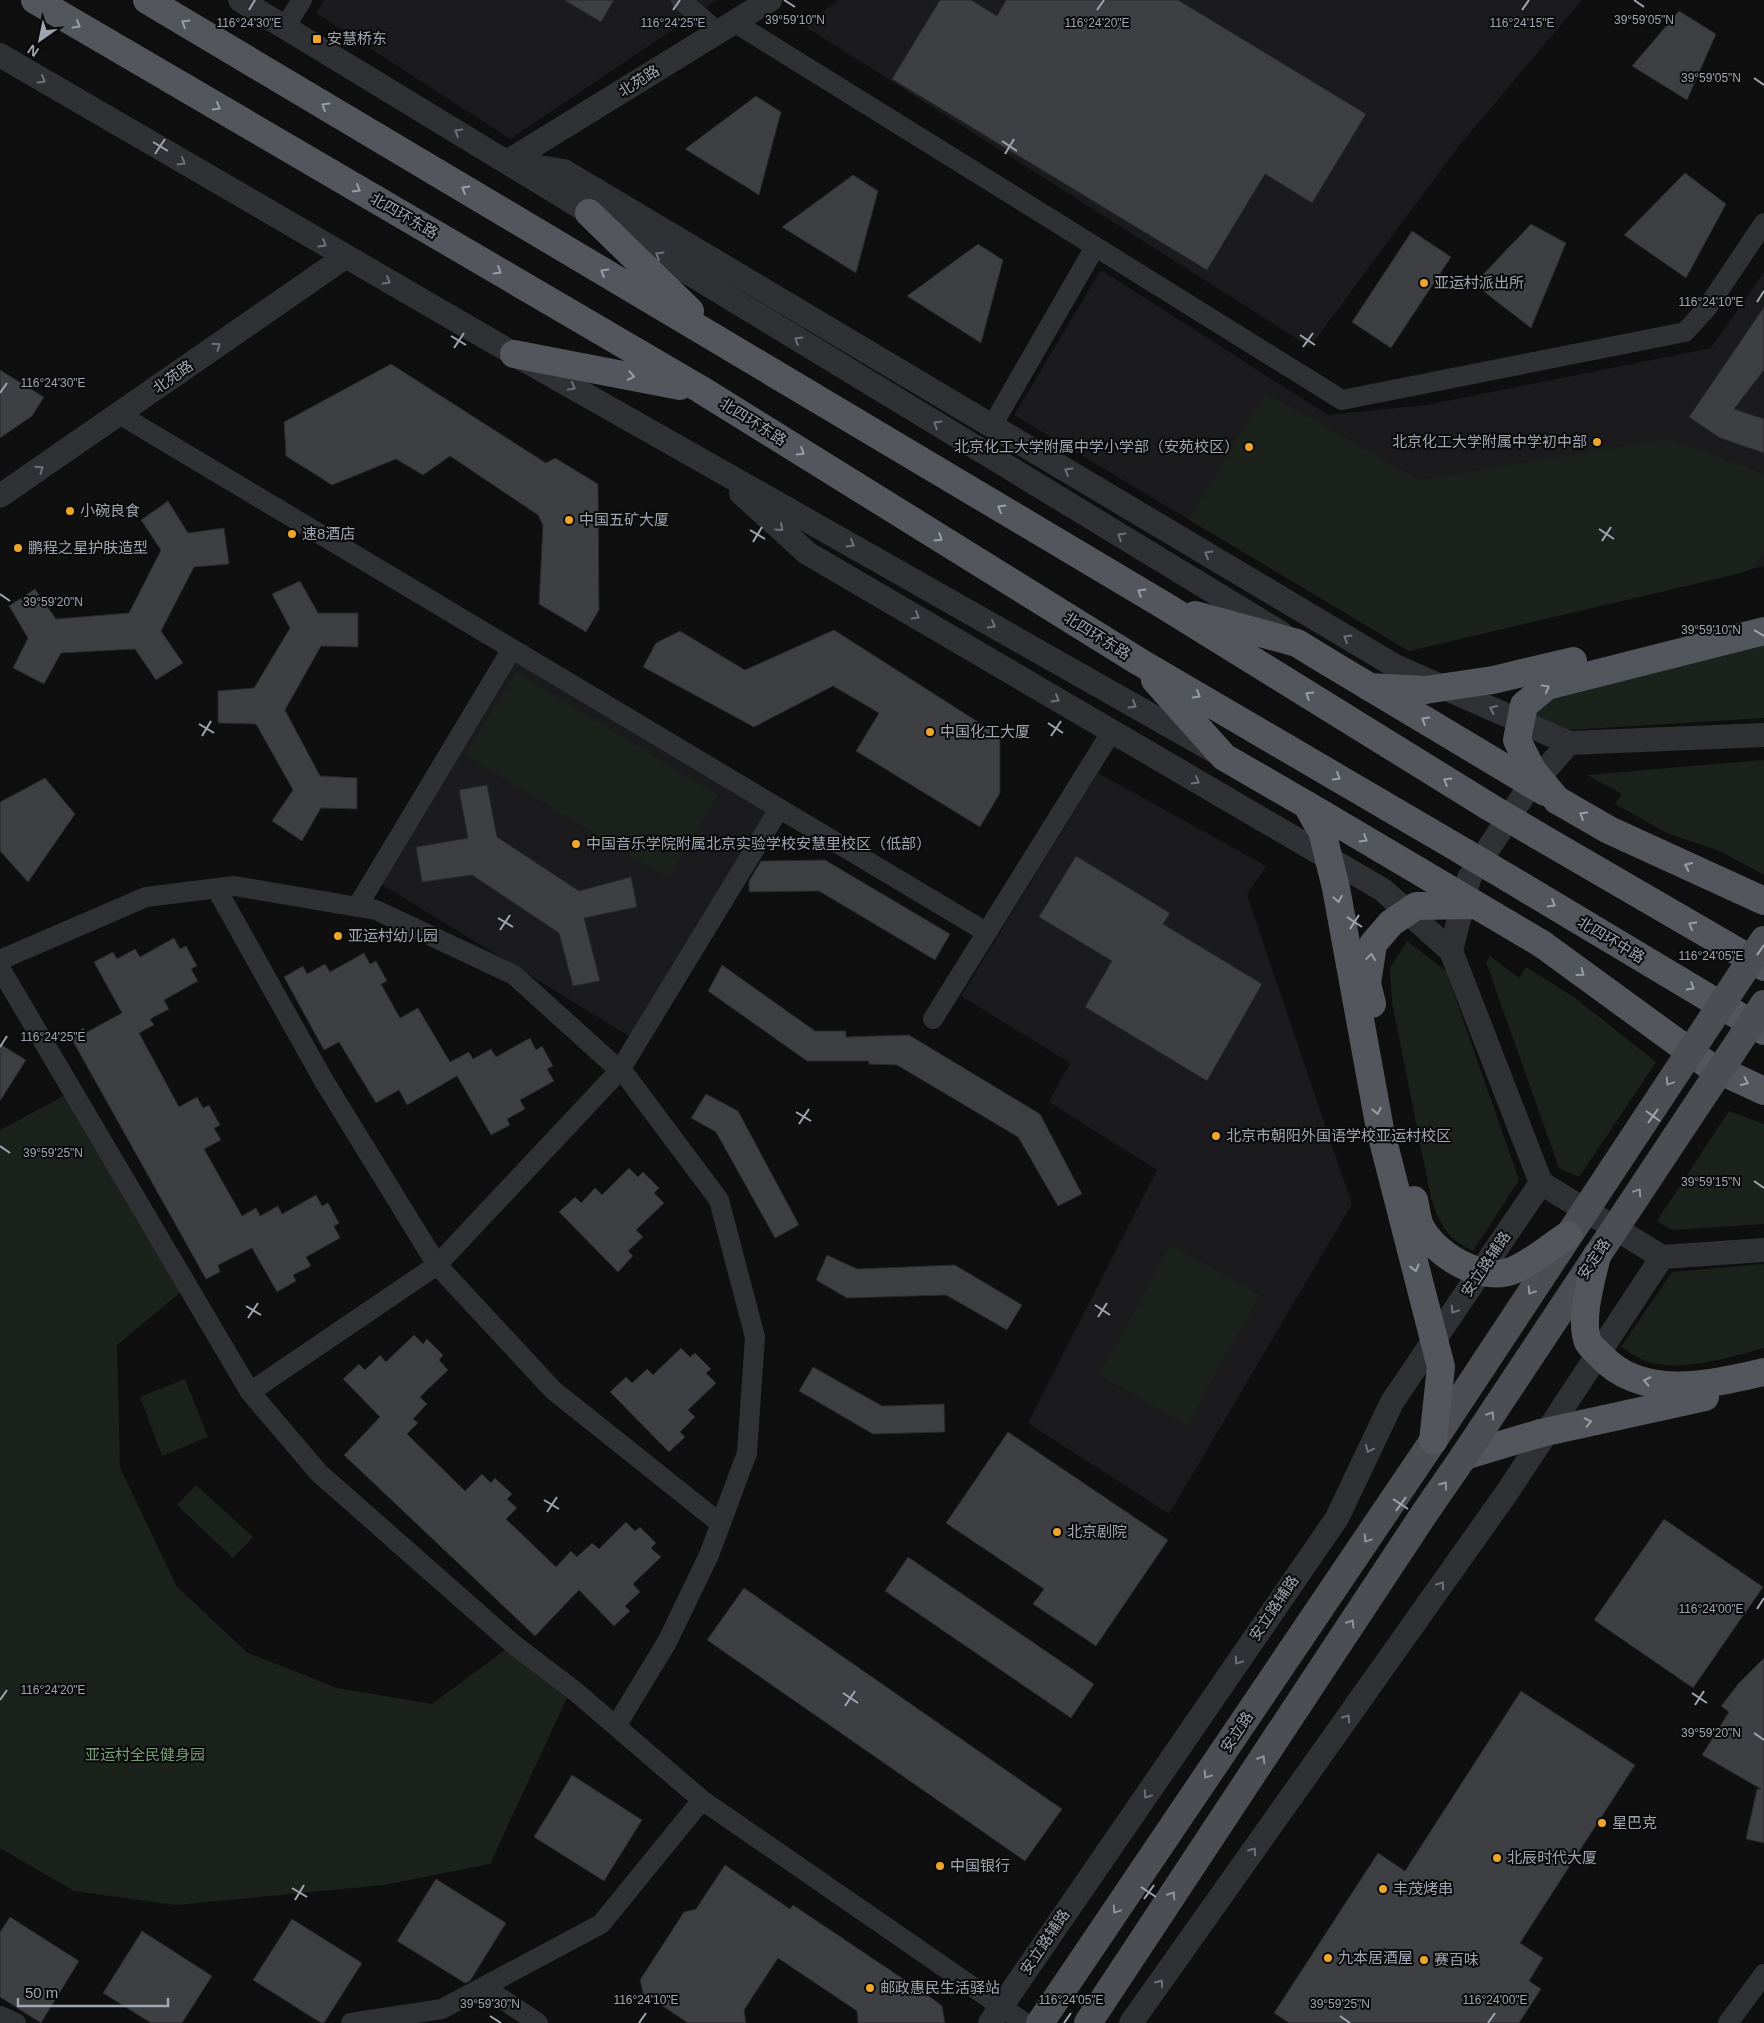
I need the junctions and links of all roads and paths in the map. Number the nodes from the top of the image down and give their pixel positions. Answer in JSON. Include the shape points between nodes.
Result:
{"nodes":[{"id":1,"x":35,"y":0,"type":"edge"},
{"id":2,"x":147,"y":0,"type":"edge"},
{"id":3,"x":240,"y":0,"type":"edge"},
{"id":4,"x":302,"y":0,"type":"edge"},
{"id":5,"x":681,"y":0,"type":"edge"},
{"id":6,"x":770,"y":0,"type":"edge"},
{"id":7,"x":285,"y":27,"type":"junction"},
{"id":8,"x":726,"y":27,"type":"junction"},
{"id":9,"x":0,"y":55,"type":"edge"},
{"id":10,"x":507,"y":162,"type":"junction"},
{"id":11,"x":589,"y":213,"type":"junction"},
{"id":12,"x":1764,"y":223,"type":"edge"},
{"id":13,"x":1095,"y":246,"type":"junction"},
{"id":14,"x":345,"y":257,"type":"junction"},
{"id":15,"x":721,"y":342,"type":"junction"},
{"id":16,"x":514,"y":354,"type":"junction"},
{"id":17,"x":700,"y":390,"type":"junction"},
{"id":18,"x":118,"y":414,"type":"junction"},
{"id":19,"x":992,"y":426,"type":"junction"},
{"id":20,"x":704,"y":461,"type":"junction"},
{"id":21,"x":0,"y":496,"type":"edge"},
{"id":22,"x":1165,"y":606,"type":"junction"},
{"id":23,"x":1764,"y":616,"type":"edge"},
{"id":24,"x":1764,"y":631,"type":"edge"},
{"id":25,"x":1297,"y":643,"type":"junction"},
{"id":26,"x":512,"y":649,"type":"junction"},
{"id":27,"x":1138,"y":660,"type":"junction"},
{"id":28,"x":1369,"y":687,"type":"junction"},
{"id":29,"x":1112,"y":731,"type":"junction"},
{"id":30,"x":1764,"y":735,"type":"edge"},
{"id":31,"x":1570,"y":743,"type":"junction"},
{"id":32,"x":1224,"y":757,"type":"junction"},
{"id":33,"x":1557,"y":800,"type":"junction"},
{"id":34,"x":1307,"y":805,"type":"junction"},
{"id":35,"x":779,"y":809,"type":"junction"},
{"id":36,"x":1510,"y":879,"type":"joint"},
{"id":37,"x":216,"y":888,"type":"junction"},
{"id":38,"x":1764,"y":901,"type":"edge"},
{"id":39,"x":1474,"y":905,"type":"junction"},
{"id":40,"x":356,"y":907,"type":"junction"},
{"id":41,"x":986,"y":932,"type":"junction"},
{"id":42,"x":1764,"y":940,"type":"edge"},
{"id":43,"x":1451,"y":951,"type":"junction"},
{"id":44,"x":0,"y":960,"type":"edge"},
{"id":45,"x":1764,"y":967,"type":"edge"},
{"id":46,"x":0,"y":968,"type":"edge"},
{"id":47,"x":1764,"y":1004,"type":"edge"},
{"id":48,"x":933,"y":1019,"type":"dead end"},
{"id":49,"x":1764,"y":1031,"type":"edge"},
{"id":50,"x":620,"y":1070,"type":"junction"},
{"id":51,"x":1764,"y":1091,"type":"edge"},
{"id":52,"x":1541,"y":1183,"type":"junction"},
{"id":53,"x":1568,"y":1234,"type":"junction"},
{"id":54,"x":1764,"y":1250,"type":"edge"},
{"id":55,"x":1597,"y":1255,"type":"junction"},
{"id":56,"x":1662,"y":1257,"type":"junction"},
{"id":57,"x":437,"y":1265,"type":"junction"},
{"id":58,"x":1764,"y":1372,"type":"edge"},
{"id":59,"x":1764,"y":1384,"type":"edge"},
{"id":60,"x":250,"y":1392,"type":"junction"},
{"id":61,"x":1433,"y":1441,"type":"junction"},
{"id":62,"x":1464,"y":1456,"type":"junction"},
{"id":63,"x":720,"y":1524,"type":"junction"},
{"id":64,"x":616,"y":1726,"type":"junction"},
{"id":65,"x":702,"y":1800,"type":"junction"},
{"id":66,"x":1764,"y":1974,"type":"edge"},
{"id":67,"x":484,"y":1987,"type":"junction"},
{"id":68,"x":996,"y":2014,"type":"edge"},
{"id":69,"x":0,"y":2016,"type":"edge"},
{"id":70,"x":16,"y":2023,"type":"edge"},
{"id":71,"x":351,"y":2023,"type":"edge"},
{"id":72,"x":538,"y":2023,"type":"edge"},
{"id":73,"x":1025,"y":2023,"type":"edge"},
{"id":74,"x":1040,"y":2023,"type":"edge"},
{"id":75,"x":1088,"y":2023,"type":"edge"},
{"id":76,"x":1132,"y":2023,"type":"edge"},
{"id":77,"x":1728,"y":2023,"type":"edge"}],
"edges":[{"from":1,"to":17,"type":"highway","name":"北四环东路","one_way":true},
{"from":15,"to":2,"type":"highway","one_way":true},
{"from":3,"to":7,"type":"street"},
{"from":4,"to":7,"type":"street"},
{"from":5,"to":8,"type":"street"},
{"from":6,"to":8,"type":"street","name":"北苑路"},
{"from":10,"to":7,"type":"street","one_way":true},
{"from":8,"to":10,"type":"street","name":"北苑路"},
{"from":8,"to":13,"type":"street"},
{"from":9,"to":14,"type":"street","one_way":true},
{"from":10,"to":11,"type":"street"},
{"from":10,"to":19,"type":"street","via":[[564,171]]},
{"from":11,"to":15,"type":"highway"},
{"from":25,"to":11,"type":"street","one_way":true},
{"from":12,"to":13,"type":"street","via":[[1708,308],[1685,332],[1342,400]]},
{"from":13,"to":19,"type":"street"},
{"from":14,"to":16,"type":"street","one_way":true},
{"from":18,"to":14,"type":"street","name":"北苑路","one_way":true},
{"from":22,"to":15,"type":"highway","one_way":true},
{"from":16,"to":17,"type":"highway","one_way":true},
{"from":16,"to":20,"type":"street","one_way":true},
{"from":17,"to":27,"type":"highway","name":"北四环东路","one_way":true},
{"from":21,"to":18,"type":"street","name":"北苑路","one_way":true},
{"from":18,"to":26,"type":"street"},
{"from":31,"to":19,"type":"street","one_way":true,"via":[[1395,666]]},
{"from":20,"to":29,"type":"street","one_way":true,"via":[[807,552]]},
{"from":20,"to":32,"type":"street","one_way":true},
{"from":22,"to":25,"type":"highway"},
{"from":45,"to":22,"type":"highway","one_way":true,"bridge":true,"via":[[1488,806]]},
{"from":23,"to":28,"type":"highway","bridge":true,"via":[[1494,680],[1424,690]]},
{"from":33,"to":24,"type":"highway","one_way":true,"bridge":true,"via":[[1532,770],[1517,740],[1524,705],[1547,686]]},
{"from":25,"to":28,"type":"highway","bridge":true},
{"from":26,"to":35,"type":"street"},
{"from":26,"to":40,"type":"street"},
{"from":27,"to":32,"type":"highway"},
{"from":27,"to":36,"type":"highway","name":"北四环东路","one_way":true,"bridge":true},
{"from":33,"to":28,"type":"highway","one_way":true,"bridge":true},
{"from":29,"to":41,"type":"street"},
{"from":29,"to":43,"type":"street","one_way":true,"via":[[1383,890]]},
{"from":30,"to":31,"type":"street"},
{"from":31,"to":43,"type":"street","via":[[1524,794],[1469,878]]},
{"from":32,"to":34,"type":"highway"},
{"from":38,"to":33,"type":"highway","one_way":true,"via":[[1609,830]]},
{"from":34,"to":39,"type":"highway","one_way":true,"bridge":true},
{"from":34,"to":61,"type":"highway","one_way":true,"bridge":true,"via":[[1323,835],[1380,1129],[1440,1367]]},
{"from":35,"to":41,"type":"street"},
{"from":35,"to":50,"type":"street"},
{"from":36,"to":49,"type":"highway","name":"北四环中路","one_way":true},
{"from":37,"to":40,"type":"street","via":[[234,886]]},
{"from":37,"to":44,"type":"street","via":[[146,897]]},
{"from":37,"to":57,"type":"street","via":[[324,1081]]},
{"from":39,"to":51,"type":"highway","one_way":true,"bridge":true,"via":[[1542,944],[1708,1066]]},
{"from":53,"to":39,"type":"highway","one_way":true,"bridge":true,"via":[[1512,1271],[1484,1274],[1454,1262],[1420,1226],[1367,983],[1373,944],[1391,923],[1416,906]]},
{"from":40,"to":50,"type":"street","via":[[376,910],[514,975]]},
{"from":41,"to":48,"type":"street"},
{"from":42,"to":53,"type":"main road","one_way":true,"bridge":true},
{"from":43,"to":52,"type":"street"},
{"from":46,"to":60,"type":"street"},
{"from":55,"to":47,"type":"main road","name":"安定路","one_way":true,"bridge":true},
{"from":50,"to":57,"type":"street"},
{"from":50,"to":63,"type":"street","via":[[628,1076],[719,1200],[755,1337],[747,1453]]},
{"from":52,"to":56,"type":"street"},
{"from":52,"to":68,"type":"street","name":"安立路辅路","one_way":true,"via":[[1392,1402],[1337,1518]]},
{"from":53,"to":61,"type":"main road","one_way":true,"bridge":true},
{"from":54,"to":56,"type":"street"},
{"from":58,"to":55,"type":"highway","one_way":true,"bridge":true,"via":[[1717,1383],[1675,1387],[1639,1379],[1610,1365],[1588,1342],[1585,1314]]},
{"from":62,"to":55,"type":"main road","name":"安定路","one_way":true,"bridge":true},
{"from":76,"to":56,"type":"street","one_way":true,"via":[[1502,1499]]},
{"from":57,"to":60,"type":"street"},
{"from":57,"to":63,"type":"street","via":[[553,1390]]},
{"from":62,"to":59,"type":"highway","one_way":true,"bridge":true,"via":[[1541,1433]]},
{"from":60,"to":64,"type":"street","via":[[319,1474],[513,1644]]},
{"from":61,"to":74,"type":"main road","name":"安立路","one_way":true},
{"from":75,"to":62,"type":"main road","name":"安定路","one_way":true},
{"from":63,"to":64,"type":"street","via":[[709,1556],[667,1642]]},
{"from":64,"to":65,"type":"street"},
{"from":65,"to":67,"type":"street","via":[[601,1924]]},
{"from":65,"to":68,"type":"street"},
{"from":66,"to":77,"type":"street"},
{"from":67,"to":71,"type":"street","via":[[442,2009]]},
{"from":67,"to":72,"type":"street"},
{"from":68,"to":73,"type":"street"},
{"from":69,"to":70,"type":"street"}]}
